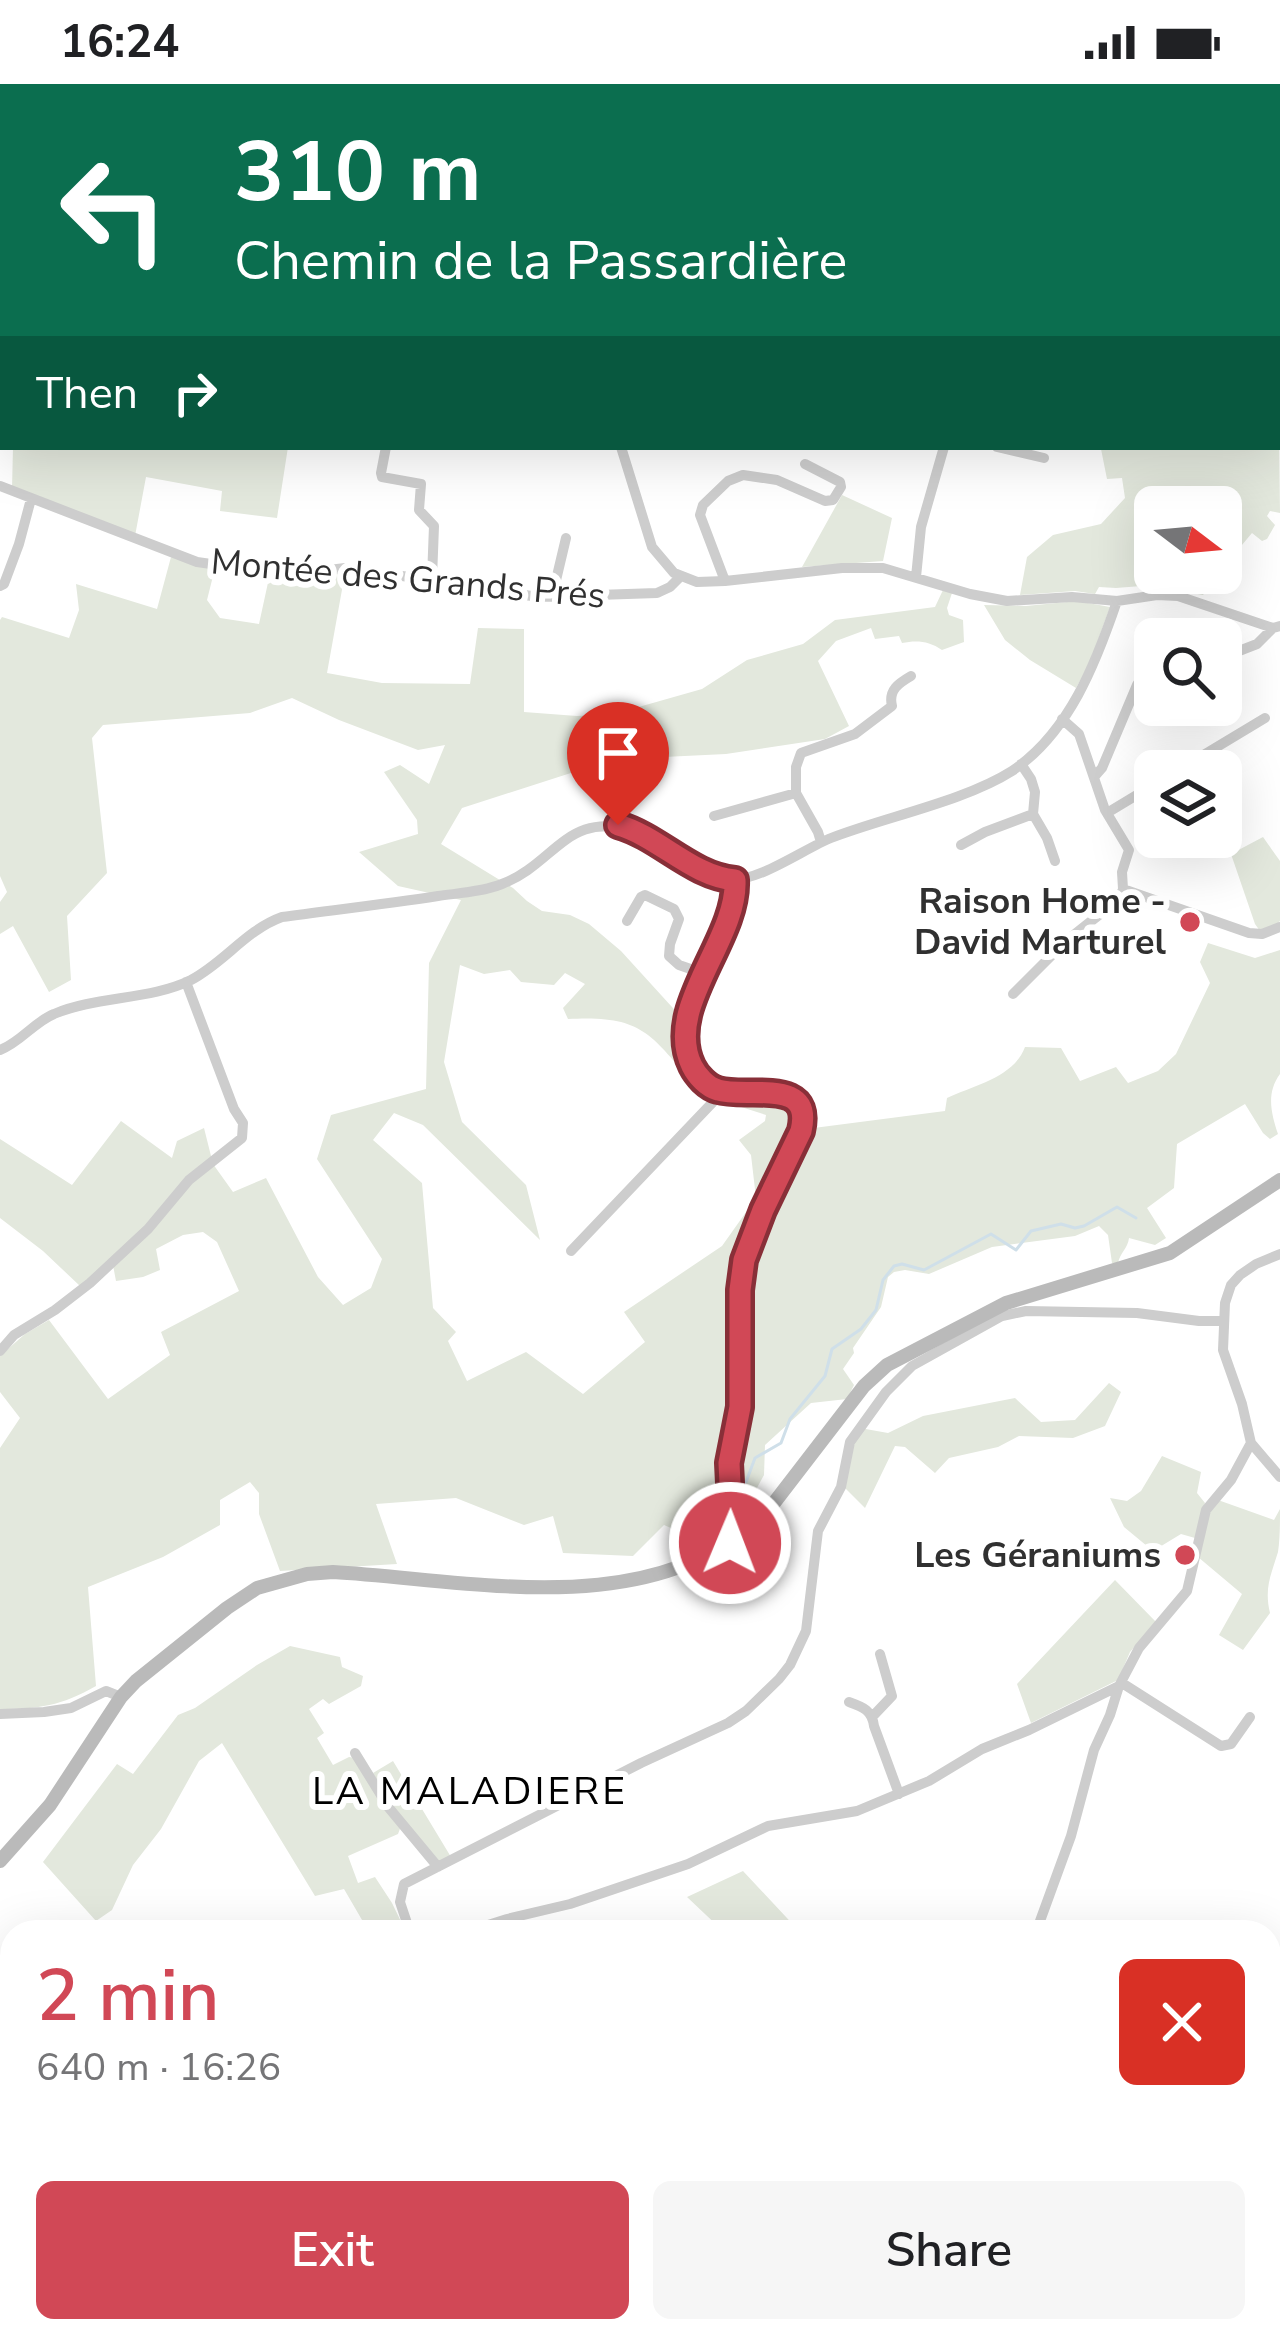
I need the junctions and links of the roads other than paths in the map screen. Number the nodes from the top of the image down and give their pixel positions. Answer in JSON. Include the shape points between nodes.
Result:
{"nodes":[{"id":1,"x":385,"y":450,"type":"edge"},
{"id":2,"x":622,"y":450,"type":"edge"},
{"id":3,"x":943,"y":450,"type":"edge"},
{"id":4,"x":1010,"y":450,"type":"edge"},
{"id":5,"x":1044,"y":458,"type":"dead end"},
{"id":6,"x":805,"y":464,"type":"dead end"},
{"id":7,"x":0,"y":486,"type":"edge"},
{"id":8,"x":31,"y":499,"type":"junction"},
{"id":9,"x":566,"y":538,"type":"dead end"},
{"id":10,"x":680,"y":577,"type":"junction"},
{"id":11,"x":916,"y":577,"type":"junction"},
{"id":12,"x":432,"y":578,"type":"junction"},
{"id":13,"x":724,"y":581,"type":"junction"},
{"id":14,"x":0,"y":586,"type":"edge"},
{"id":15,"x":552,"y":597,"type":"junction"},
{"id":16,"x":1117,"y":601,"type":"junction"},
{"id":17,"x":1276,"y":627,"type":"edge"},
{"id":18,"x":1242,"y":650,"type":"edge"},
{"id":19,"x":911,"y":676,"type":"dead end"},
{"id":20,"x":1134,"y":693,"type":"edge"},
{"id":21,"x":1265,"y":718,"type":"dead end"},
{"id":22,"x":1062,"y":719,"type":"junction"},
{"id":23,"x":1212,"y":750,"type":"edge"},
{"id":24,"x":1021,"y":764,"type":"junction"},
{"id":25,"x":1094,"y":776,"type":"junction"},
{"id":26,"x":796,"y":793,"type":"junction"},
{"id":27,"x":1134,"y":797,"type":"edge"},
{"id":28,"x":1107,"y":813,"type":"junction"},
{"id":29,"x":1033,"y":814,"type":"junction"},
{"id":30,"x":714,"y":815,"type":"dead end"},
{"id":31,"x":821,"y":842,"type":"junction"},
{"id":32,"x":961,"y":844,"type":"dead end"},
{"id":33,"x":1054,"y":861,"type":"dead end"},
{"id":34,"x":735,"y":880,"type":"junction"},
{"id":35,"x":1123,"y":889,"type":"junction"},
{"id":36,"x":627,"y":921,"type":"dead end"},
{"id":37,"x":1280,"y":927,"type":"edge"},
{"id":38,"x":705,"y":974,"type":"junction"},
{"id":39,"x":186,"y":982,"type":"junction"},
{"id":40,"x":1013,"y":994,"type":"dead end"},
{"id":41,"x":0,"y":1050,"type":"edge"},
{"id":42,"x":715,"y":1090,"type":"junction"},
{"id":43,"x":1280,"y":1180,"type":"edge"},
{"id":44,"x":571,"y":1251,"type":"dead end"},
{"id":45,"x":1280,"y":1254,"type":"edge"},
{"id":46,"x":999,"y":1312,"type":"junction"},
{"id":47,"x":1224,"y":1321,"type":"junction"},
{"id":48,"x":0,"y":1351,"type":"edge"},
{"id":49,"x":1251,"y":1443,"type":"junction"},
{"id":50,"x":1280,"y":1477,"type":"edge"},
{"id":51,"x":730,"y":1543,"type":"junction"},
{"id":52,"x":880,"y":1654,"type":"dead end"},
{"id":53,"x":1120,"y":1685,"type":"junction"},
{"id":54,"x":121,"y":1697,"type":"junction"},
{"id":55,"x":848,"y":1702,"type":"dead end"},
{"id":56,"x":0,"y":1714,"type":"edge"},
{"id":57,"x":872,"y":1716,"type":"junction"},
{"id":58,"x":1250,"y":1717,"type":"dead end"},
{"id":59,"x":355,"y":1754,"type":"dead end"},
{"id":60,"x":899,"y":1794,"type":"junction"},
{"id":61,"x":0,"y":1861,"type":"edge"},
{"id":62,"x":438,"y":1867,"type":"junction"},
{"id":63,"x":406,"y":1920,"type":"edge"},
{"id":64,"x":501,"y":1920,"type":"edge"},
{"id":65,"x":1040,"y":1920,"type":"edge"}],
"edges":[{"from":1,"to":12,"type":"street","via":[[382,477],[421,484],[419,511],[435,533]]},
{"from":2,"to":10,"type":"street","via":[[648,538]]},
{"from":3,"to":11,"type":"street"},
{"from":4,"to":5,"type":"street"},
{"from":6,"to":13,"type":"street","via":[[840,482],[832,500],[743,475],[703,505]]},
{"from":7,"to":8,"type":"street","name":"Montée des Grands Prés"},
{"from":8,"to":12,"type":"street","name":"Montée des Grands Prés","via":[[197,562],[289,575],[345,568]]},
{"from":8,"to":14,"type":"street"},
{"from":9,"to":15,"type":"street"},
{"from":10,"to":13,"type":"street"},
{"from":10,"to":15,"type":"street","name":"Montée des Grands Prés","via":[[657,593]]},
{"from":11,"to":13,"type":"street","via":[[866,567]]},
{"from":11,"to":16,"type":"street","via":[[1006,602]]},
{"from":12,"to":15,"type":"street","name":"Montée des Grands Prés"},
{"from":16,"to":17,"type":"street","via":[[1178,596]]},
{"from":16,"to":22,"type":"street"},
{"from":17,"to":18,"type":"street"},
{"from":19,"to":26,"type":"street","via":[[894,688],[892,706],[855,734],[801,753]]},
{"from":20,"to":25,"type":"street"},
{"from":21,"to":23,"type":"street"},
{"from":22,"to":24,"type":"street"},
{"from":22,"to":25,"type":"street","via":[[1079,734]]},
{"from":24,"to":29,"type":"street","via":[[1035,792]]},
{"from":24,"to":31,"type":"street"},
{"from":25,"to":28,"type":"street"},
{"from":26,"to":30,"type":"street"},
{"from":26,"to":31,"type":"street"},
{"from":27,"to":28,"type":"street"},
{"from":28,"to":35,"type":"street","via":[[1129,850]]},
{"from":29,"to":32,"type":"street"},
{"from":29,"to":33,"type":"street"},
{"from":31,"to":34,"type":"street"},
{"from":34,"to":38,"type":"street"},
{"from":34,"to":39,"type":"street","via":[[702,871],[640,832],[601,826],[569,835],[503,884],[282,916]]},
{"from":35,"to":37,"type":"street","via":[[1249,933]]},
{"from":35,"to":40,"type":"street"},
{"from":36,"to":38,"type":"street","via":[[645,895],[674,909],[680,919],[669,956]]},
{"from":38,"to":42,"type":"street","via":[[686,1040],[695,1072]]},
{"from":39,"to":41,"type":"street","via":[[54,1014]]},
{"from":39,"to":48,"type":"street","via":[[243,1123],[242,1138],[73,1298]]},
{"from":42,"to":44,"type":"street"},
{"from":42,"to":51,"type":"street","via":[[784,1094],[801,1108],[803,1125],[744,1260]]},
{"from":43,"to":46,"type":"main road","via":[[1163,1256]]},
{"from":45,"to":47,"type":"street","via":[[1232,1285]]},
{"from":46,"to":47,"type":"street"},
{"from":46,"to":51,"type":"main road","via":[[874,1376],[764,1516]]},
{"from":46,"to":62,"type":"street","via":[[912,1366],[860,1425],[818,1531],[806,1631],[762,1695],[728,1724]]},
{"from":47,"to":49,"type":"street","via":[[1223,1350]]},
{"from":49,"to":50,"type":"street"},
{"from":49,"to":53,"type":"street","via":[[1206,1510],[1187,1591],[1139,1648]]},
{"from":51,"to":54,"type":"main road","via":[[676,1567],[577,1587],[332,1572],[274,1582],[227,1608]]},
{"from":52,"to":57,"type":"street","via":[[892,1696]]},
{"from":53,"to":58,"type":"street","via":[[1221,1746]]},
{"from":53,"to":60,"type":"street"},
{"from":53,"to":65,"type":"street"},
{"from":54,"to":56,"type":"street","via":[[106,1691],[71,1708]]},
{"from":54,"to":61,"type":"main road","via":[[50,1805]]},
{"from":55,"to":57,"type":"street"},
{"from":57,"to":60,"type":"street"},
{"from":59,"to":62,"type":"street"},
{"from":60,"to":64,"type":"street","via":[[857,1811],[768,1826],[688,1864]]},
{"from":62,"to":63,"type":"street","via":[[404,1884]]}]}
